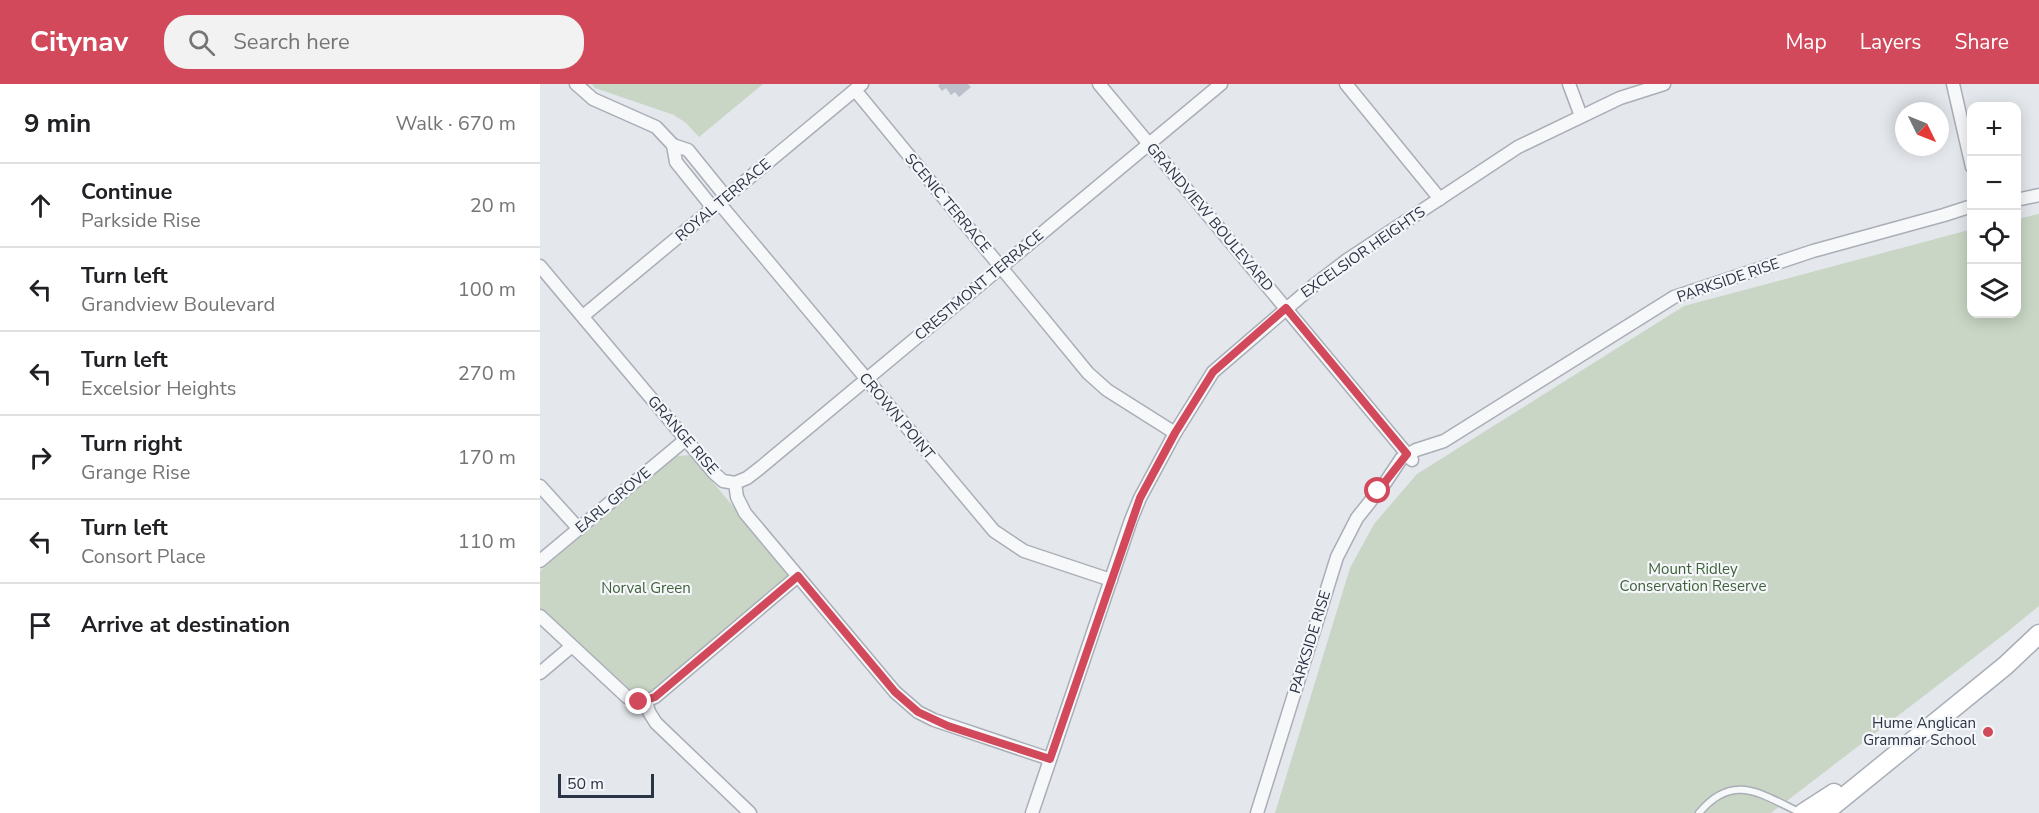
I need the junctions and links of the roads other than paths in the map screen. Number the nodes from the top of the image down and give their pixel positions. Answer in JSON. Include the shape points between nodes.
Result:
{"nodes":[{"id":1,"x":576,"y":84,"type":"edge"},
{"id":2,"x":1099,"y":84,"type":"edge"},
{"id":3,"x":1221,"y":84,"type":"edge"},
{"id":4,"x":1346,"y":84,"type":"edge"},
{"id":5,"x":1569,"y":84,"type":"edge"},
{"id":6,"x":1664,"y":84,"type":"edge"},
{"id":7,"x":1953,"y":84,"type":"edge"},
{"id":8,"x":859,"y":87,"type":"edge"},
{"id":9,"x":1581,"y":116,"type":"junction"},
{"id":10,"x":1149,"y":144,"type":"junction"},
{"id":11,"x":1969,"y":156,"type":"edge"},
{"id":12,"x":2039,"y":195,"type":"edge"},
{"id":13,"x":1440,"y":199,"type":"junction"},
{"id":14,"x":2021,"y":199,"type":"edge"},
{"id":15,"x":720,"y":203,"type":"junction"},
{"id":16,"x":1967,"y":207,"type":"edge"},
{"id":17,"x":540,"y":266,"type":"edge"},
{"id":18,"x":1002,"y":267,"type":"junction"},
{"id":19,"x":1286,"y":308,"type":"junction"},
{"id":20,"x":583,"y":316,"type":"junction"},
{"id":21,"x":866,"y":379,"type":"junction"},
{"id":22,"x":1175,"y":433,"type":"junction"},
{"id":23,"x":685,"y":440,"type":"junction"},
{"id":24,"x":1410,"y":458,"type":"junction"},
{"id":25,"x":735,"y":483,"type":"junction"},
{"id":26,"x":540,"y":486,"type":"edge"},
{"id":27,"x":579,"y":528,"type":"junction"},
{"id":28,"x":540,"y":561,"type":"edge"},
{"id":29,"x":798,"y":576,"type":"junction"},
{"id":30,"x":1111,"y":580,"type":"junction"},
{"id":31,"x":540,"y":616,"type":"edge"},
{"id":32,"x":2039,"y":634,"type":"edge"},
{"id":33,"x":2039,"y":643,"type":"edge"},
{"id":34,"x":572,"y":646,"type":"junction"},
{"id":35,"x":2005,"y":666,"type":"junction"},
{"id":36,"x":540,"y":673,"type":"edge"},
{"id":37,"x":646,"y":701,"type":"junction"},
{"id":38,"x":1903,"y":749,"type":"junction"},
{"id":39,"x":1050,"y":759,"type":"junction"},
{"id":40,"x":750,"y":813,"type":"edge"},
{"id":41,"x":1032,"y":813,"type":"edge"},
{"id":42,"x":1257,"y":813,"type":"edge"},
{"id":43,"x":1699,"y":813,"type":"edge"},
{"id":44,"x":1802,"y":813,"type":"edge"},
{"id":45,"x":1824,"y":813,"type":"edge"}],
"edges":[{"from":1,"to":15,"type":"street","name":"CROWN POINT","via":[[592,99],[656,127],[674,145],[688,150]]},
{"from":2,"to":10,"type":"street","name":"GRANDVIEW BOULEVARD"},
{"from":3,"to":10,"type":"street","name":"CRESTMONT TERRACE"},
{"from":4,"to":13,"type":"street"},
{"from":5,"to":9,"type":"street"},
{"from":6,"to":9,"type":"street","name":"EXCELSIOR HEIGHTS"},
{"from":7,"to":11,"type":"street"},
{"from":8,"to":15,"type":"street","name":"ROYAL TERRACE"},
{"from":8,"to":18,"type":"street","name":"SCENIC TERRACE"},
{"from":9,"to":13,"type":"street","name":"EXCELSIOR HEIGHTS","via":[[1518,147]]},
{"from":10,"to":18,"type":"street","name":"CRESTMONT TERRACE"},
{"from":10,"to":19,"type":"street","name":"GRANDVIEW BOULEVARD"},
{"from":12,"to":14,"type":"street"},
{"from":13,"to":19,"type":"street","name":"EXCELSIOR HEIGHTS","via":[[1333,270]]},
{"from":15,"to":20,"type":"street","name":"ROYAL TERRACE"},
{"from":15,"to":21,"type":"street","name":"CROWN POINT"},
{"from":16,"to":24,"type":"street","name":"PARKSIDE RISE","via":[[1813,251],[1674,297],[1430,453]]},
{"from":17,"to":20,"type":"street","name":"GRANGE RISE"},
{"from":18,"to":21,"type":"street","name":"CRESTMONT TERRACE"},
{"from":18,"to":22,"type":"street","name":"SCENIC TERRACE","via":[[1098,383]]},
{"from":19,"to":22,"type":"street","name":"EXCELSIOR HEIGHTS","via":[[1213,372]]},
{"from":19,"to":24,"type":"street","name":"GRANDVIEW BOULEVARD"},
{"from":20,"to":23,"type":"street","name":"GRANGE RISE"},
{"from":21,"to":25,"type":"street","name":"CRESTMONT TERRACE","via":[[747,478]]},
{"from":21,"to":30,"type":"street","name":"CROWN POINT","via":[[994,531],[1024,551]]},
{"from":22,"to":30,"type":"street","name":"EXCELSIOR HEIGHTS","via":[[1140,498]]},
{"from":23,"to":25,"type":"street","name":"GRANGE RISE","via":[[719,478]]},
{"from":23,"to":27,"type":"street","name":"EARL GROVE"},
{"from":24,"to":42,"type":"street","name":"PARKSIDE RISE","via":[[1357,518],[1337,556]]},
{"from":25,"to":29,"type":"street","name":"GRANGE RISE","via":[[746,513]]},
{"from":26,"to":27,"type":"street"},
{"from":27,"to":28,"type":"street","name":"EARL GROVE"},
{"from":29,"to":37,"type":"street"},
{"from":29,"to":39,"type":"street","name":"GRANGE RISE","via":[[895,692],[918,712],[948,726]]},
{"from":30,"to":39,"type":"street","name":"EXCELSIOR HEIGHTS"},
{"from":31,"to":34,"type":"street"},
{"from":32,"to":35,"type":"street"},
{"from":33,"to":35,"type":"street"},
{"from":34,"to":36,"type":"street"},
{"from":34,"to":37,"type":"street","via":[[627,697]]},
{"from":35,"to":38,"type":"street"},
{"from":37,"to":40,"type":"street","via":[[662,729]]},
{"from":38,"to":44,"type":"street"},
{"from":38,"to":45,"type":"street"},
{"from":39,"to":41,"type":"street","name":"EXCELSIOR HEIGHTS"},
{"from":43,"to":44,"type":"lane","via":[[1720,794],[1737,789],[1758,793]]}]}
